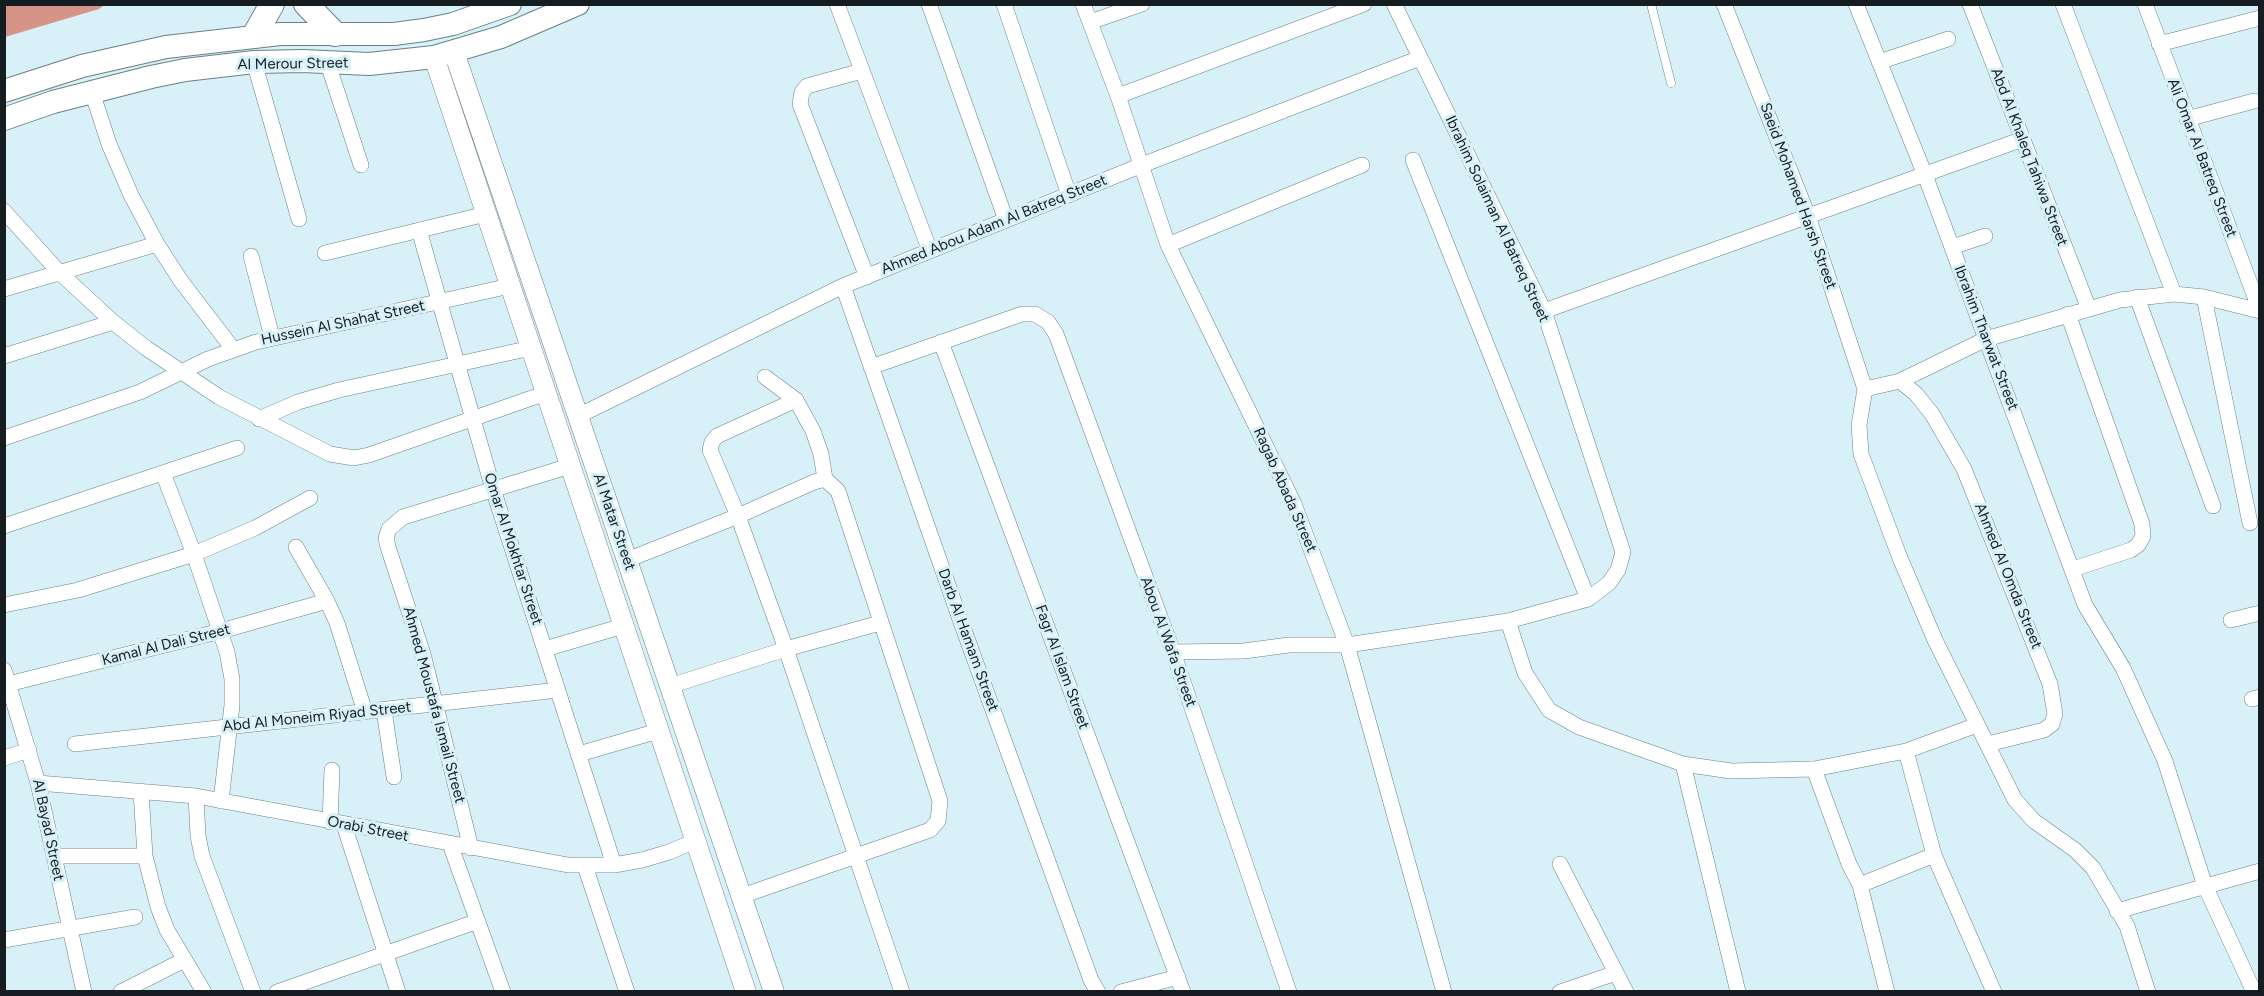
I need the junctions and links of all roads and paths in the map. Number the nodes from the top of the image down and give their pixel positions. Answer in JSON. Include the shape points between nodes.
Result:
{"nodes":[{"id":1,"x":272,"y":4,"type":"edge"},
{"id":2,"x":306,"y":4,"type":"edge"},
{"id":3,"x":510,"y":4,"type":"edge"},
{"id":4,"x":578,"y":4,"type":"edge"},
{"id":5,"x":837,"y":4,"type":"edge"},
{"id":6,"x":929,"y":4,"type":"edge"},
{"id":7,"x":1004,"y":4,"type":"edge"},
{"id":8,"x":1083,"y":4,"type":"edge"},
{"id":9,"x":1142,"y":4,"type":"edge"},
{"id":10,"x":1364,"y":4,"type":"edge"},
{"id":11,"x":1394,"y":4,"type":"edge"},
{"id":12,"x":1651,"y":4,"type":"edge"},
{"id":13,"x":1724,"y":4,"type":"edge"},
{"id":14,"x":1856,"y":4,"type":"edge"},
{"id":15,"x":1970,"y":4,"type":"edge"},
{"id":16,"x":2063,"y":4,"type":"edge"},
{"id":17,"x":2145,"y":4,"type":"edge"},
{"id":18,"x":2259,"y":18,"type":"edge"},
{"id":19,"x":1090,"y":22,"type":"junction"},
{"id":20,"x":335,"y":34,"type":"junction"},
{"id":21,"x":254,"y":36,"type":"junction"},
{"id":22,"x":1948,"y":39,"type":"dead end"},
{"id":23,"x":2159,"y":44,"type":"junction"},
{"id":24,"x":444,"y":55,"type":"junction"},
{"id":25,"x":1420,"y":58,"type":"junction"},
{"id":26,"x":327,"y":61,"type":"junction"},
{"id":27,"x":254,"y":62,"type":"junction"},
{"id":28,"x":1879,"y":62,"type":"junction"},
{"id":29,"x":862,"y":71,"type":"junction"},
{"id":30,"x":1671,"y":83,"type":"dead end"},
{"id":31,"x":4,"y":91,"type":"edge"},
{"id":32,"x":92,"y":92,"type":"junction"},
{"id":33,"x":1118,"y":96,"type":"junction"},
{"id":34,"x":2254,"y":101,"type":"dead end"},
{"id":35,"x":4,"y":118,"type":"edge"},
{"id":36,"x":2187,"y":120,"type":"junction"},
{"id":37,"x":2023,"y":139,"type":"junction"},
{"id":38,"x":1413,"y":160,"type":"dead end"},
{"id":39,"x":361,"y":165,"type":"dead end"},
{"id":40,"x":1142,"y":165,"type":"junction"},
{"id":41,"x":1362,"y":165,"type":"dead end"},
{"id":42,"x":1924,"y":175,"type":"junction"},
{"id":43,"x":1070,"y":195,"type":"junction"},
{"id":44,"x":4,"y":211,"type":"edge"},
{"id":45,"x":486,"y":214,"type":"junction"},
{"id":46,"x":1808,"y":216,"type":"junction"},
{"id":47,"x":299,"y":219,"type":"dead end"},
{"id":48,"x":1006,"y":220,"type":"junction"},
{"id":49,"x":419,"y":230,"type":"junction"},
{"id":50,"x":1985,"y":236,"type":"dead end"},
{"id":51,"x":157,"y":244,"type":"junction"},
{"id":52,"x":1168,"y":244,"type":"junction"},
{"id":53,"x":1952,"y":247,"type":"junction"},
{"id":54,"x":930,"y":251,"type":"junction"},
{"id":55,"x":325,"y":253,"type":"dead end"},
{"id":56,"x":251,"y":256,"type":"dead end"},
{"id":57,"x":59,"y":272,"type":"junction"},
{"id":58,"x":867,"y":277,"type":"junction"},
{"id":59,"x":510,"y":286,"type":"junction"},
{"id":60,"x":843,"y":286,"type":"junction"},
{"id":61,"x":4,"y":289,"type":"edge"},
{"id":62,"x":2174,"y":294,"type":"junction"},
{"id":63,"x":2137,"y":297,"type":"junction"},
{"id":64,"x":2205,"y":297,"type":"junction"},
{"id":65,"x":439,"y":301,"type":"junction"},
{"id":66,"x":2089,"y":309,"type":"junction"},
{"id":67,"x":1544,"y":311,"type":"junction"},
{"id":68,"x":2259,"y":311,"type":"edge"},
{"id":69,"x":2068,"y":314,"type":"junction"},
{"id":70,"x":113,"y":322,"type":"junction"},
{"id":71,"x":272,"y":337,"type":"junction"},
{"id":72,"x":1986,"y":339,"type":"junction"},
{"id":73,"x":941,"y":342,"type":"junction"},
{"id":74,"x":531,"y":348,"type":"junction"},
{"id":75,"x":233,"y":349,"type":"junction"},
{"id":76,"x":4,"y":356,"type":"edge"},
{"id":77,"x":457,"y":364,"type":"junction"},
{"id":78,"x":871,"y":367,"type":"junction"},
{"id":79,"x":180,"y":373,"type":"junction"},
{"id":80,"x":765,"y":377,"type":"dead end"},
{"id":81,"x":1900,"y":381,"type":"junction"},
{"id":82,"x":1865,"y":389,"type":"junction"},
{"id":83,"x":546,"y":393,"type":"junction"},
{"id":84,"x":796,"y":400,"type":"junction"},
{"id":85,"x":578,"y":416,"type":"junction"},
{"id":86,"x":473,"y":418,"type":"junction"},
{"id":87,"x":259,"y":419,"type":"junction"},
{"id":88,"x":4,"y":438,"type":"edge"},
{"id":89,"x":237,"y":448,"type":"dead end"},
{"id":90,"x":570,"y":466,"type":"junction"},
{"id":91,"x":164,"y":473,"type":"junction"},
{"id":92,"x":825,"y":479,"type":"junction"},
{"id":93,"x":493,"y":489,"type":"junction"},
{"id":94,"x":310,"y":498,"type":"dead end"},
{"id":95,"x":2212,"y":506,"type":"dead end"},
{"id":96,"x":738,"y":516,"type":"junction"},
{"id":97,"x":2250,"y":523,"type":"dead end"},
{"id":98,"x":4,"y":526,"type":"edge"},
{"id":99,"x":296,"y":547,"type":"dead end"},
{"id":100,"x":194,"y":554,"type":"junction"},
{"id":101,"x":627,"y":560,"type":"junction"},
{"id":102,"x":2073,"y":569,"type":"junction"},
{"id":103,"x":1588,"y":599,"type":"junction"},
{"id":104,"x":327,"y":601,"type":"junction"},
{"id":105,"x":4,"y":605,"type":"edge"},
{"id":106,"x":2259,"y":613,"type":"edge"},
{"id":107,"x":2231,"y":620,"type":"dead end"},
{"id":108,"x":1508,"y":621,"type":"junction"},
{"id":109,"x":880,"y":622,"type":"junction"},
{"id":110,"x":623,"y":626,"type":"junction"},
{"id":111,"x":221,"y":631,"type":"junction"},
{"id":112,"x":1347,"y":645,"type":"junction"},
{"id":113,"x":545,"y":649,"type":"junction"},
{"id":114,"x":786,"y":649,"type":"junction"},
{"id":115,"x":1173,"y":652,"type":"junction"},
{"id":116,"x":6,"y":680,"type":"edge"},
{"id":117,"x":670,"y":686,"type":"junction"},
{"id":118,"x":558,"y":690,"type":"junction"},
{"id":119,"x":436,"y":704,"type":"junction"},
{"id":120,"x":384,"y":710,"type":"junction"},
{"id":121,"x":364,"y":712,"type":"junction"},
{"id":122,"x":1977,"y":724,"type":"junction"},
{"id":123,"x":231,"y":727,"type":"junction"},
{"id":124,"x":658,"y":730,"type":"junction"},
{"id":125,"x":75,"y":744,"type":"dead end"},
{"id":126,"x":1988,"y":744,"type":"junction"},
{"id":127,"x":29,"y":750,"type":"junction"},
{"id":128,"x":1906,"y":751,"type":"junction"},
{"id":129,"x":579,"y":754,"type":"junction"},
{"id":130,"x":4,"y":758,"type":"edge"},
{"id":131,"x":1683,"y":764,"type":"junction"},
{"id":132,"x":1814,"y":769,"type":"junction"},
{"id":133,"x":332,"y":770,"type":"dead end"},
{"id":134,"x":394,"y":777,"type":"dead end"},
{"id":135,"x":38,"y":783,"type":"junction"},
{"id":136,"x":703,"y":786,"type":"junction"},
{"id":137,"x":141,"y":791,"type":"junction"},
{"id":138,"x":195,"y":796,"type":"junction"},
{"id":139,"x":680,"y":796,"type":"junction"},
{"id":140,"x":220,"y":801,"type":"junction"},
{"id":141,"x":337,"y":823,"type":"junction"},
{"id":142,"x":695,"y":841,"type":"junction"},
{"id":143,"x":450,"y":844,"type":"junction"},
{"id":144,"x":471,"y":848,"type":"junction"},
{"id":145,"x":1934,"y":855,"type":"junction"},
{"id":146,"x":55,"y":856,"type":"junction"},
{"id":147,"x":145,"y":856,"type":"junction"},
{"id":148,"x":855,"y":856,"type":"junction"},
{"id":149,"x":1560,"y":864,"type":"dead end"},
{"id":150,"x":614,"y":865,"type":"junction"},
{"id":151,"x":585,"y":866,"type":"junction"},
{"id":152,"x":2259,"y":871,"type":"edge"},
{"id":153,"x":1860,"y":885,"type":"junction"},
{"id":154,"x":2205,"y":886,"type":"junction"},
{"id":155,"x":742,"y":896,"type":"junction"},
{"id":156,"x":2117,"y":911,"type":"junction"},
{"id":157,"x":135,"y":917,"type":"dead end"},
{"id":158,"x":478,"y":921,"type":"junction"},
{"id":159,"x":69,"y":929,"type":"junction"},
{"id":160,"x":5,"y":940,"type":"edge"},
{"id":161,"x":386,"y":953,"type":"junction"},
{"id":162,"x":184,"y":960,"type":"junction"},
{"id":163,"x":1616,"y":972,"type":"junction"},
{"id":164,"x":1180,"y":984,"type":"edge"},
{"id":165,"x":126,"y":990,"type":"edge"},
{"id":166,"x":84,"y":992,"type":"edge"},
{"id":167,"x":204,"y":992,"type":"edge"},
{"id":168,"x":253,"y":992,"type":"edge"},
{"id":169,"x":276,"y":992,"type":"edge"},
{"id":170,"x":398,"y":992,"type":"edge"},
{"id":171,"x":503,"y":992,"type":"edge"},
{"id":172,"x":627,"y":992,"type":"edge"},
{"id":173,"x":746,"y":992,"type":"edge"},
{"id":174,"x":774,"y":992,"type":"edge"},
{"id":175,"x":902,"y":992,"type":"edge"},
{"id":176,"x":1098,"y":992,"type":"edge"},
{"id":177,"x":1121,"y":992,"type":"edge"},
{"id":178,"x":1289,"y":992,"type":"edge"},
{"id":179,"x":1444,"y":992,"type":"edge"},
{"id":180,"x":1560,"y":992,"type":"edge"},
{"id":181,"x":1626,"y":992,"type":"edge"},
{"id":182,"x":1738,"y":992,"type":"edge"},
{"id":183,"x":1887,"y":992,"type":"edge"},
{"id":184,"x":1994,"y":992,"type":"edge"},
{"id":185,"x":2148,"y":992,"type":"edge"},
{"id":186,"x":2254,"y":992,"type":"edge"}],
"edges":[{"from":1,"to":21,"type":"main road"},
{"from":2,"to":20,"type":"main road"},
{"from":3,"to":20,"type":"main road","name":"Al Merour Street","via":[[424,30]]},
{"from":4,"to":24,"type":"main road","name":"Al Merour Street","via":[[501,37]]},
{"from":5,"to":29,"type":"street"},
{"from":6,"to":48,"type":"street"},
{"from":7,"to":43,"type":"street"},
{"from":8,"to":19,"type":"street","name":"Ragab Abada Street"},
{"from":9,"to":19,"type":"street"},
{"from":10,"to":33,"type":"street"},
{"from":11,"to":25,"type":"street","name":"Ibrahim Solaiman Al Batreq Street"},
{"from":12,"to":30,"type":"lane"},
{"from":13,"to":46,"type":"street","name":"Saeid Mohamed Harsh Street"},
{"from":14,"to":28,"type":"street","name":"Ibrahim Tharwat Street"},
{"from":15,"to":37,"type":"street","name":"Abd Al Khaleq Tahiwa Street"},
{"from":16,"to":62,"type":"street"},
{"from":17,"to":23,"type":"street","name":"Ali Omar Al Batreq Street"},
{"from":18,"to":23,"type":"street"},
{"from":19,"to":33,"type":"street","name":"Ragab Abada Street"},
{"from":20,"to":21,"type":"main road","name":"Al Merour Street"},
{"from":21,"to":31,"type":"main road","name":"Al Merour Street","via":[[124,56]]},
{"from":22,"to":28,"type":"street"},
{"from":23,"to":36,"type":"street","name":"Ali Omar Al Batreq Street"},
{"from":24,"to":26,"type":"main road","name":"Al Merour Street","via":[[369,64]]},
{"from":24,"to":45,"type":"street","name":"Al Matar Street"},
{"from":24,"to":85,"type":"street","name":"Al Matar Street"},
{"from":25,"to":40,"type":"street","name":"Ahmed Abou Adam Al Batreq Street"},
{"from":25,"to":67,"type":"street","name":"Ibrahim Solaiman Al Batreq Street"},
{"from":26,"to":27,"type":"main road","name":"Al Merour Street"},
{"from":26,"to":39,"type":"street"},
{"from":27,"to":32,"type":"main road","name":"Al Merour Street","via":[[185,70]]},
{"from":27,"to":47,"type":"street"},
{"from":28,"to":42,"type":"street","name":"Ibrahim Tharwat Street"},
{"from":29,"to":54,"type":"street"},
{"from":29,"to":58,"type":"street","via":[[807,86],[800,104]]},
{"from":32,"to":35,"type":"main road","name":"Al Merour Street"},
{"from":32,"to":51,"type":"street","via":[[130,195]]},
{"from":33,"to":40,"type":"street","name":"Ragab Abada Street"},
{"from":34,"to":36,"type":"street"},
{"from":36,"to":68,"type":"street","name":"Ali Omar Al Batreq Street"},
{"from":37,"to":42,"type":"street"},
{"from":37,"to":66,"type":"street","name":"Abd Al Khaleq Tahiwa Street"},
{"from":38,"to":103,"type":"street"},
{"from":40,"to":43,"type":"street","name":"Ahmed Abou Adam Al Batreq Street"},
{"from":40,"to":52,"type":"street","name":"Ragab Abada Street"},
{"from":41,"to":52,"type":"street"},
{"from":42,"to":46,"type":"street"},
{"from":42,"to":53,"type":"street","name":"Ibrahim Tharwat Street"},
{"from":43,"to":48,"type":"street","name":"Ahmed Abou Adam Al Batreq Street"},
{"from":44,"to":57,"type":"street"},
{"from":45,"to":49,"type":"street"},
{"from":45,"to":59,"type":"street","name":"Al Matar Street"},
{"from":46,"to":67,"type":"street"},
{"from":46,"to":82,"type":"street","name":"Saeid Mohamed Harsh Street"},
{"from":48,"to":54,"type":"street","name":"Ahmed Abou Adam Al Batreq Street"},
{"from":49,"to":55,"type":"street"},
{"from":49,"to":65,"type":"street","name":"Omar Al Mokhtar Street"},
{"from":50,"to":53,"type":"street"},
{"from":51,"to":57,"type":"street"},
{"from":51,"to":75,"type":"street"},
{"from":52,"to":112,"type":"street","name":"Ragab Abada Street","via":[[1294,504]]},
{"from":53,"to":72,"type":"street","name":"Ibrahim Tharwat Street"},
{"from":54,"to":58,"type":"street","name":"Ahmed Abou Adam Al Batreq Street"},
{"from":56,"to":71,"type":"street"},
{"from":57,"to":61,"type":"street"},
{"from":57,"to":70,"type":"street"},
{"from":58,"to":60,"type":"street","name":"Ahmed Abou Adam Al Batreq Street"},
{"from":59,"to":65,"type":"street","name":"Hussein Al Shahat Street"},
{"from":59,"to":74,"type":"street","name":"Al Matar Street"},
{"from":60,"to":78,"type":"street","name":"Darb Al Hamam Street"},
{"from":60,"to":85,"type":"street","name":"Ahmed Abou Adam Al Batreq Street"},
{"from":62,"to":63,"type":"street"},
{"from":62,"to":64,"type":"street"},
{"from":63,"to":66,"type":"street"},
{"from":63,"to":95,"type":"street"},
{"from":64,"to":68,"type":"street"},
{"from":64,"to":97,"type":"street"},
{"from":65,"to":71,"type":"street","name":"Hussein Al Shahat Street"},
{"from":65,"to":77,"type":"street","name":"Omar Al Mokhtar Street"},
{"from":66,"to":69,"type":"street"},
{"from":67,"to":103,"type":"street","name":"Ibrahim Solaiman Al Batreq Street","via":[[1623,552],[1609,583]]},
{"from":69,"to":72,"type":"street"},
{"from":69,"to":102,"type":"street","via":[[2143,536],[2131,550]]},
{"from":70,"to":76,"type":"street"},
{"from":70,"to":79,"type":"street"},
{"from":71,"to":75,"type":"street","name":"Hussein Al Shahat Street"},
{"from":72,"to":81,"type":"street"},
{"from":72,"to":102,"type":"street","name":"Ibrahim Tharwat Street"},
{"from":73,"to":78,"type":"street"},
{"from":73,"to":115,"type":"street","name":"Abou Al Wafa Street","via":[[1022,314],[1035,314],[1048,322],[1056,334]]},
{"from":73,"to":164,"type":"street","name":"Fagr Al Islam Street"},
{"from":74,"to":77,"type":"street"},
{"from":74,"to":83,"type":"street","name":"Al Matar Street"},
{"from":75,"to":79,"type":"street","name":"Hussein Al Shahat Street"},
{"from":77,"to":86,"type":"street","name":"Omar Al Mokhtar Street"},
{"from":77,"to":87,"type":"street","via":[[319,395]]},
{"from":78,"to":176,"type":"street","name":"Darb Al Hamam Street"},
{"from":79,"to":87,"type":"street"},
{"from":79,"to":88,"type":"street","name":"Hussein Al Shahat Street","via":[[140,392]]},
{"from":80,"to":84,"type":"street"},
{"from":81,"to":82,"type":"street"},
{"from":81,"to":126,"type":"street","name":"Ahmed Al Omda Street","via":[[1932,414],[1964,469],[2050,684],[2055,714],[2052,724],[2044,730]]},
{"from":82,"to":122,"type":"street","via":[[1859,425],[1861,454],[1935,640]]},
{"from":83,"to":86,"type":"street"},
{"from":83,"to":90,"type":"street","name":"Al Matar Street"},
{"from":84,"to":92,"type":"street","via":[[813,431]]},
{"from":84,"to":96,"type":"street","via":[[711,442],[710,450]]},
{"from":85,"to":101,"type":"street","name":"Al Matar Street"},
{"from":86,"to":87,"type":"street","via":[[369,455],[345,458]]},
{"from":86,"to":93,"type":"street","name":"Omar Al Mokhtar Street"},
{"from":89,"to":91,"type":"street"},
{"from":90,"to":93,"type":"street"},
{"from":90,"to":110,"type":"street","name":"Al Matar Street"},
{"from":91,"to":98,"type":"street"},
{"from":91,"to":100,"type":"street"},
{"from":92,"to":96,"type":"street"},
{"from":92,"to":109,"type":"street","via":[[837,491]]},
{"from":93,"to":113,"type":"street","name":"Omar Al Mokhtar Street"},
{"from":93,"to":119,"type":"street","name":"Ahmed Moustafa Ismail Street","via":[[403,517],[388,529],[388,547]]},
{"from":94,"to":100,"type":"street","via":[[255,528]]},
{"from":96,"to":101,"type":"street"},
{"from":96,"to":114,"type":"street"},
{"from":99,"to":104,"type":"street"},
{"from":100,"to":105,"type":"street","via":[[78,590]]},
{"from":100,"to":111,"type":"street"},
{"from":101,"to":117,"type":"street","name":"Al Matar Street"},
{"from":102,"to":154,"type":"street","name":"Ibrahim Tharwat Street","via":[[2085,605],[2123,668],[2165,761]]},
{"from":103,"to":108,"type":"street"},
{"from":104,"to":111,"type":"street","name":"Kamal Al Dali Street"},
{"from":104,"to":121,"type":"street"},
{"from":106,"to":107,"type":"street"},
{"from":108,"to":112,"type":"street"},
{"from":108,"to":131,"type":"street","via":[[1525,674],[1549,710],[1579,727]]},
{"from":109,"to":114,"type":"street"},
{"from":109,"to":148,"type":"street","via":[[940,801],[940,812],[930,830]]},
{"from":110,"to":113,"type":"street"},
{"from":110,"to":124,"type":"street","name":"Al Matar Street"},
{"from":111,"to":116,"type":"street","name":"Kamal Al Dali Street"},
{"from":111,"to":123,"type":"street","via":[[232,679]]},
{"from":112,"to":115,"type":"street"},
{"from":112,"to":179,"type":"street","name":"Ragab Abada Street"},
{"from":113,"to":118,"type":"street","name":"Omar Al Mokhtar Street"},
{"from":114,"to":117,"type":"street"},
{"from":114,"to":148,"type":"street"},
{"from":115,"to":178,"type":"street","name":"Abou Al Wafa Street"},
{"from":116,"to":127,"type":"street","name":"Al Bayad Street"},
{"from":117,"to":136,"type":"street","name":"Al Matar Street"},
{"from":118,"to":119,"type":"street","name":"Abd Al Moneim Riyad Street"},
{"from":118,"to":129,"type":"street","name":"Omar Al Mokhtar Street"},
{"from":119,"to":120,"type":"street","name":"Abd Al Moneim Riyad Street"},
{"from":119,"to":144,"type":"street","name":"Ahmed Moustafa Ismail Street"},
{"from":120,"to":121,"type":"street","name":"Abd Al Moneim Riyad Street"},
{"from":120,"to":134,"type":"street"},
{"from":121,"to":123,"type":"street","name":"Abd Al Moneim Riyad Street"},
{"from":122,"to":126,"type":"street"},
{"from":122,"to":128,"type":"street"},
{"from":123,"to":125,"type":"street","name":"Abd Al Moneim Riyad Street"},
{"from":123,"to":140,"type":"street"},
{"from":124,"to":129,"type":"street"},
{"from":124,"to":139,"type":"street","name":"Al Matar Street"},
{"from":126,"to":156,"type":"street","via":[[2014,800],[2093,868]]},
{"from":127,"to":130,"type":"street"},
{"from":127,"to":135,"type":"street","name":"Al Bayad Street"},
{"from":128,"to":132,"type":"street"},
{"from":128,"to":145,"type":"street"},
{"from":129,"to":150,"type":"street","name":"Omar Al Mokhtar Street"},
{"from":131,"to":132,"type":"street","via":[[1731,771]]},
{"from":131,"to":182,"type":"street"},
{"from":132,"to":153,"type":"street"},
{"from":133,"to":141,"type":"street"},
{"from":135,"to":137,"type":"street","name":"Orabi Street"},
{"from":135,"to":146,"type":"street","name":"Al Bayad Street"},
{"from":136,"to":139,"type":"street"},
{"from":136,"to":155,"type":"street","name":"Al Matar Street"},
{"from":137,"to":138,"type":"street","name":"Orabi Street"},
{"from":137,"to":147,"type":"street"},
{"from":138,"to":140,"type":"street","name":"Orabi Street"},
{"from":138,"to":168,"type":"street","via":[[202,856]]},
{"from":139,"to":142,"type":"street","name":"Al Matar Street"},
{"from":140,"to":141,"type":"street","name":"Orabi Street"},
{"from":141,"to":143,"type":"street","name":"Orabi Street"},
{"from":141,"to":161,"type":"street"},
{"from":142,"to":150,"type":"street","name":"Orabi Street","via":[[669,852]]},
{"from":142,"to":173,"type":"street","name":"Al Matar Street"},
{"from":143,"to":144,"type":"street","name":"Orabi Street"},
{"from":143,"to":158,"type":"street"},
{"from":144,"to":151,"type":"street","name":"Orabi Street"},
{"from":145,"to":153,"type":"street"},
{"from":145,"to":184,"type":"street"},
{"from":146,"to":147,"type":"street"},
{"from":146,"to":159,"type":"street","name":"Al Bayad Street"},
{"from":147,"to":162,"type":"street","via":[[158,907]]},
{"from":148,"to":155,"type":"street"},
{"from":148,"to":175,"type":"street"},
{"from":149,"to":163,"type":"street"},
{"from":150,"to":151,"type":"street","name":"Orabi Street"},
{"from":151,"to":172,"type":"street"},
{"from":152,"to":154,"type":"street"},
{"from":153,"to":183,"type":"street"},
{"from":154,"to":156,"type":"street"},
{"from":154,"to":186,"type":"street","name":"Ibrahim Tharwat Street"},
{"from":155,"to":174,"type":"street","name":"Al Matar Street"},
{"from":156,"to":185,"type":"street","via":[[2127,926]]},
{"from":157,"to":159,"type":"street"},
{"from":158,"to":161,"type":"street"},
{"from":158,"to":171,"type":"street"},
{"from":159,"to":160,"type":"street"},
{"from":159,"to":166,"type":"street","name":"Al Bayad Street"},
{"from":161,"to":169,"type":"street"},
{"from":161,"to":170,"type":"street"},
{"from":162,"to":165,"type":"street"},
{"from":162,"to":167,"type":"street"},
{"from":163,"to":180,"type":"street"},
{"from":163,"to":181,"type":"street"},
{"from":164,"to":177,"type":"street"}]}
